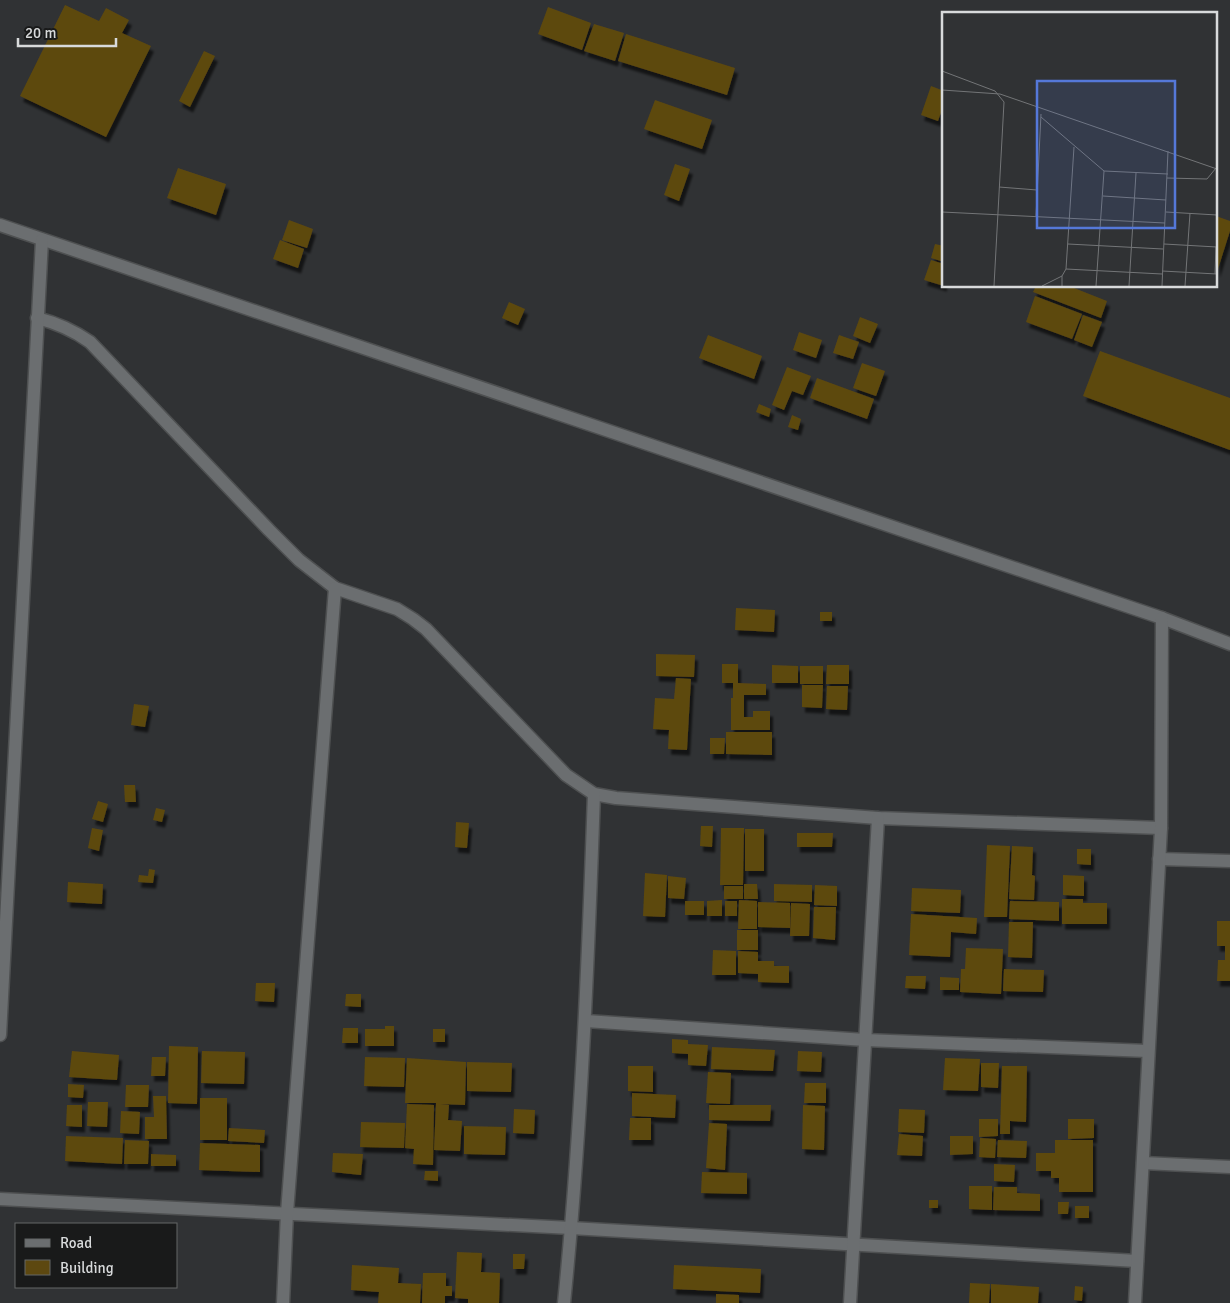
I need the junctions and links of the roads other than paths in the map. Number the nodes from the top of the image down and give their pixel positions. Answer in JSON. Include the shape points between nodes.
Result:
{"nodes":[{"id":1,"x":0,"y":225,"type":"edge"},
{"id":2,"x":42,"y":240,"type":"junction"},
{"id":3,"x":37,"y":318,"type":"junction"},
{"id":4,"x":335,"y":588,"type":"junction"},
{"id":5,"x":1162,"y":618,"type":"junction"},
{"id":6,"x":1230,"y":644,"type":"edge"},
{"id":7,"x":594,"y":794,"type":"junction"},
{"id":8,"x":878,"y":818,"type":"junction"},
{"id":9,"x":1161,"y":828,"type":"junction"},
{"id":10,"x":1159,"y":859,"type":"junction"},
{"id":11,"x":1230,"y":861,"type":"edge"},
{"id":12,"x":2,"y":965,"type":"edge"},
{"id":13,"x":586,"y":1021,"type":"junction"},
{"id":14,"x":0,"y":1035,"type":"edge"},
{"id":15,"x":865,"y":1040,"type":"junction"},
{"id":16,"x":1148,"y":1051,"type":"junction"},
{"id":17,"x":1143,"y":1163,"type":"junction"},
{"id":18,"x":1230,"y":1167,"type":"edge"},
{"id":19,"x":0,"y":1198,"type":"edge"},
{"id":20,"x":287,"y":1213,"type":"junction"},
{"id":21,"x":571,"y":1228,"type":"junction"},
{"id":22,"x":854,"y":1245,"type":"junction"},
{"id":23,"x":1137,"y":1261,"type":"junction"},
{"id":24,"x":282,"y":1303,"type":"edge"},
{"id":25,"x":564,"y":1303,"type":"edge"},
{"id":26,"x":850,"y":1303,"type":"edge"},
{"id":27,"x":1135,"y":1303,"type":"edge"}],
"edges":[{"from":1,"to":2,"type":"street"},
{"from":2,"to":3,"type":"street"},
{"from":2,"to":5,"type":"street"},
{"from":3,"to":4,"type":"street","via":[[71,329],[90,342],[269,530],[299,560]]},
{"from":3,"to":12,"type":"street"},
{"from":4,"to":7,"type":"street","via":[[397,609],[426,629],[566,776]]},
{"from":4,"to":20,"type":"street"},
{"from":5,"to":6,"type":"street"},
{"from":5,"to":9,"type":"street"},
{"from":7,"to":8,"type":"street"},
{"from":7,"to":13,"type":"street"},
{"from":8,"to":9,"type":"street"},
{"from":8,"to":15,"type":"street"},
{"from":9,"to":10,"type":"street"},
{"from":10,"to":11,"type":"street"},
{"from":10,"to":16,"type":"street"},
{"from":12,"to":14,"type":"street"},
{"from":13,"to":15,"type":"street"},
{"from":13,"to":21,"type":"street"},
{"from":15,"to":16,"type":"street"},
{"from":15,"to":22,"type":"street"},
{"from":16,"to":17,"type":"street"},
{"from":17,"to":18,"type":"street"},
{"from":17,"to":23,"type":"street"},
{"from":19,"to":20,"type":"street"},
{"from":20,"to":21,"type":"street"},
{"from":20,"to":24,"type":"street"},
{"from":21,"to":22,"type":"street"},
{"from":21,"to":25,"type":"street"},
{"from":22,"to":23,"type":"street"},
{"from":22,"to":26,"type":"street"},
{"from":23,"to":27,"type":"street"}]}
